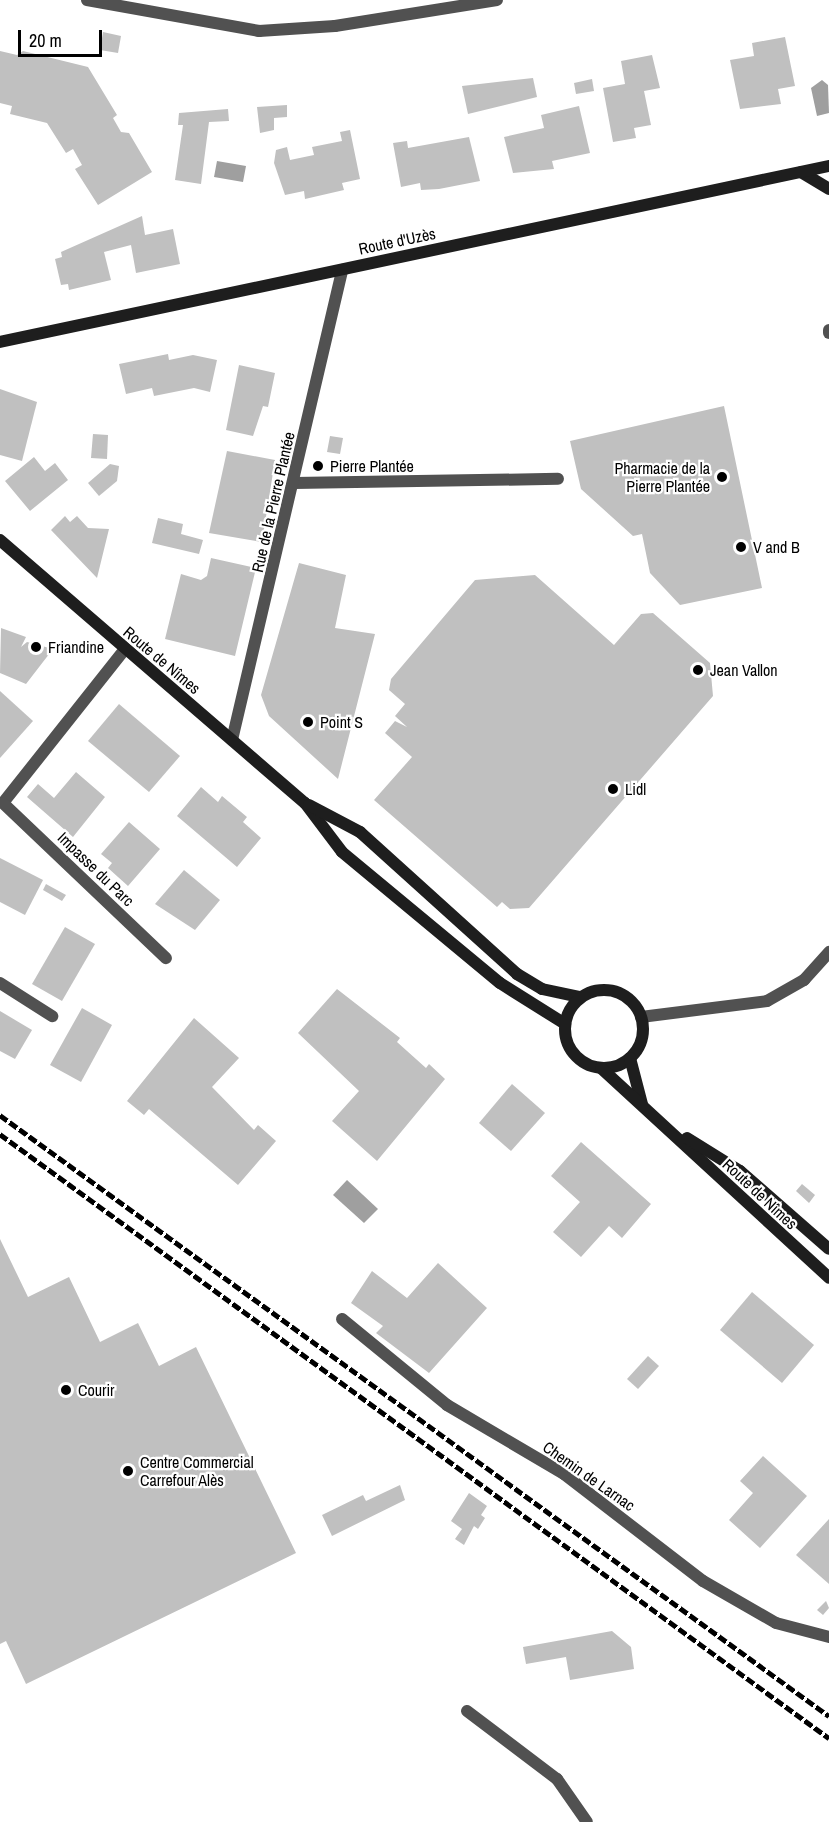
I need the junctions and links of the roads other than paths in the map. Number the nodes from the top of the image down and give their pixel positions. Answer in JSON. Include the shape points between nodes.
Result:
{"nodes":[{"id":1,"x":87,"y":0,"type":"edge"},
{"id":2,"x":497,"y":0,"type":"edge"},
{"id":3,"x":829,"y":165,"type":"edge"},
{"id":4,"x":801,"y":172,"type":"junction"},
{"id":5,"x":829,"y":189,"type":"edge"},
{"id":6,"x":342,"y":270,"type":"junction"},
{"id":7,"x":0,"y":342,"type":"edge"},
{"id":8,"x":558,"y":479,"type":"dead end"},
{"id":9,"x":294,"y":483,"type":"junction"},
{"id":10,"x":0,"y":540,"type":"edge"},
{"id":11,"x":125,"y":649,"type":"junction"},
{"id":12,"x":232,"y":740,"type":"junction"},
{"id":13,"x":2,"y":802,"type":"edge"},
{"id":14,"x":305,"y":803,"type":"junction"},
{"id":15,"x":829,"y":952,"type":"edge"},
{"id":16,"x":166,"y":958,"type":"dead end"},
{"id":17,"x":0,"y":983,"type":"edge"},
{"id":18,"x":580,"y":997,"type":"junction"},
{"id":19,"x":52,"y":1016,"type":"dead end"},
{"id":20,"x":642,"y":1017,"type":"junction"},
{"id":21,"x":565,"y":1024,"type":"junction"},
{"id":22,"x":630,"y":1058,"type":"junction"},
{"id":23,"x":601,"y":1068,"type":"junction"},
{"id":24,"x":642,"y":1104,"type":"junction"},
{"id":25,"x":673,"y":1130,"type":"junction"},
{"id":26,"x":829,"y":1249,"type":"edge"},
{"id":27,"x":829,"y":1278,"type":"edge"},
{"id":28,"x":342,"y":1319,"type":"dead end"},
{"id":29,"x":829,"y":1637,"type":"edge"},
{"id":30,"x":467,"y":1711,"type":"dead end"},
{"id":31,"x":587,"y":1822,"type":"edge"}],
"edges":[{"from":1,"to":2,"type":"street","via":[[259,31],[335,26]]},
{"from":3,"to":4,"type":"main road","name":"Route d'Uzès"},
{"from":4,"to":5,"type":"main road"},
{"from":4,"to":6,"type":"main road","name":"Route d'Uzès"},
{"from":6,"to":7,"type":"main road","name":"Route d'Uzès"},
{"from":6,"to":9,"type":"street","name":"Rue de la Pierre Plantée"},
{"from":8,"to":9,"type":"street"},
{"from":9,"to":12,"type":"street","name":"Rue de la Pierre Plantée"},
{"from":10,"to":11,"type":"main road","name":"Route de Nîmes"},
{"from":11,"to":12,"type":"main road","name":"Route de Nîmes"},
{"from":11,"to":13,"type":"street","name":"Impasse du Parc"},
{"from":12,"to":14,"type":"main road","name":"Route de Nîmes"},
{"from":13,"to":16,"type":"street","name":"Impasse du Parc"},
{"from":14,"to":18,"type":"main road","name":"Route de Nîmes","via":[[360,832],[517,974],[542,989]]},
{"from":14,"to":21,"type":"main road","name":"Route de Nîmes","via":[[342,852],[378,883],[500,983]]},
{"from":15,"to":20,"type":"street","via":[[804,980],[767,1001]]},
{"from":17,"to":19,"type":"street"},
{"from":18,"to":20,"type":"main road","via":[[605,990],[618,992]]},
{"from":18,"to":21,"type":"main road"},
{"from":20,"to":22,"type":"main road","via":[[639,1044]]},
{"from":21,"to":23,"type":"main road","via":[[570,1050],[580,1060]]},
{"from":22,"to":23,"type":"main road"},
{"from":22,"to":24,"type":"main road"},
{"from":23,"to":24,"type":"main road","name":"Route de Nîmes"},
{"from":24,"to":25,"type":"main road","name":"Route de Nîmes"},
{"from":25,"to":26,"type":"main road","name":"Route de Nîmes","via":[[740,1171]]},
{"from":25,"to":27,"type":"main road","name":"Route de Nîmes","via":[[724,1185]]},
{"from":28,"to":29,"type":"street","name":"Chemin de Larnac","via":[[447,1405],[564,1474],[703,1581],[776,1623]]},
{"from":30,"to":31,"type":"street","via":[[557,1779]]}]}
